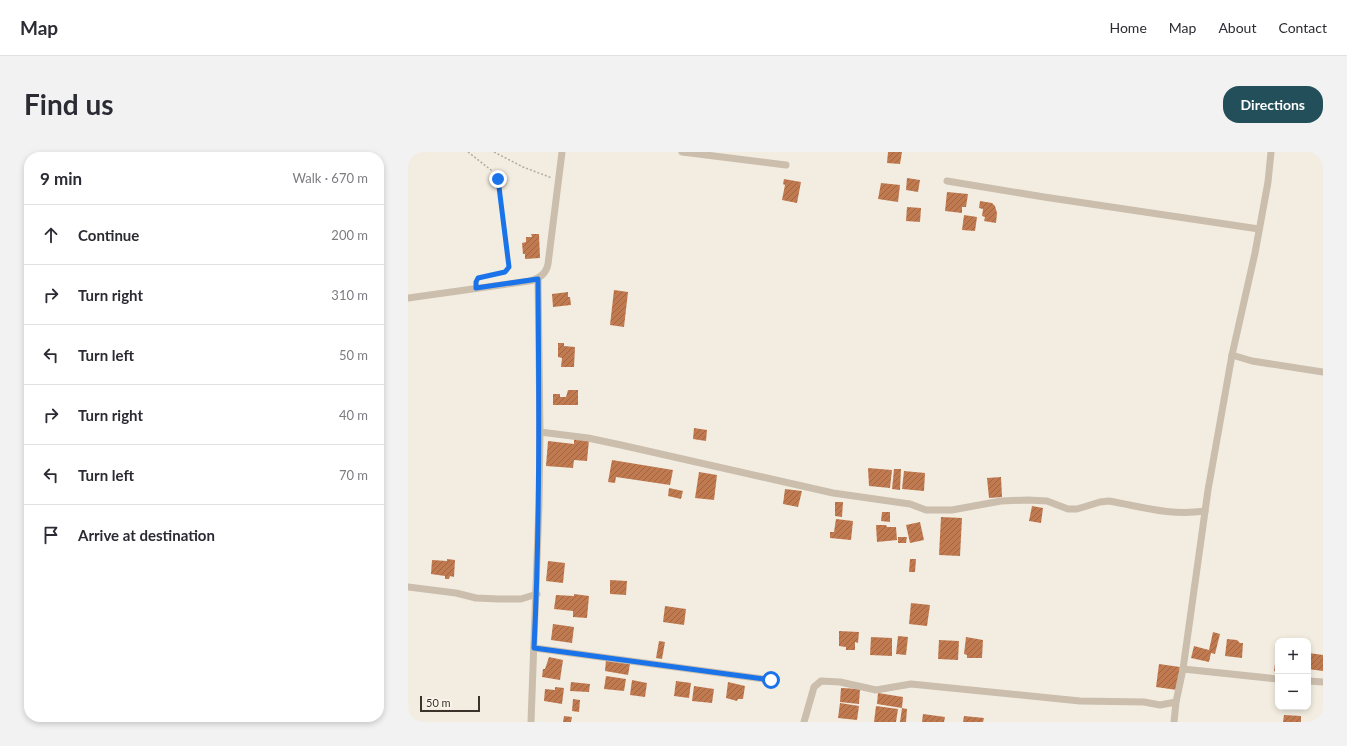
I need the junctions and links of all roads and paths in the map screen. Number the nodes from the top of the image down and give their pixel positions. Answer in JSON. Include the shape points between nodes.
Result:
{"nodes":[{"id":1,"x":468,"y":152,"type":"edge"},
{"id":2,"x":494,"y":152,"type":"edge"},
{"id":3,"x":562,"y":152,"type":"edge"},
{"id":4,"x":682,"y":152,"type":"edge"},
{"id":5,"x":1271,"y":152,"type":"edge"},
{"id":6,"x":786,"y":165,"type":"dead end"},
{"id":7,"x":558,"y":180,"type":"junction"},
{"id":8,"x":947,"y":181,"type":"dead end"},
{"id":9,"x":1259,"y":229,"type":"junction"},
{"id":10,"x":538,"y":279,"type":"junction"},
{"id":11,"x":476,"y":288,"type":"junction"},
{"id":12,"x":408,"y":298,"type":"edge"},
{"id":13,"x":1232,"y":355,"type":"junction"},
{"id":14,"x":1323,"y":372,"type":"edge"},
{"id":15,"x":540,"y":432,"type":"junction"},
{"id":16,"x":1205,"y":511,"type":"junction"},
{"id":17,"x":408,"y":587,"type":"edge"},
{"id":18,"x":537,"y":594,"type":"junction"},
{"id":19,"x":534,"y":648,"type":"junction"},
{"id":20,"x":1183,"y":669,"type":"junction"},
{"id":21,"x":1275,"y":679,"type":"edge"},
{"id":22,"x":771,"y":680,"type":"dead end"},
{"id":23,"x":1311,"y":681,"type":"edge"},
{"id":24,"x":1323,"y":682,"type":"edge"},
{"id":25,"x":1176,"y":702,"type":"junction"},
{"id":26,"x":531,"y":722,"type":"edge"},
{"id":27,"x":804,"y":722,"type":"edge"},
{"id":28,"x":1174,"y":722,"type":"edge"}],
"edges":[{"from":1,"to":11,"type":"path","via":[[491,170],[498,179],[510,264],[505,272],[478,278]]},
{"from":2,"to":7,"type":"path"},
{"from":3,"to":7,"type":"street"},
{"from":4,"to":6,"type":"street"},
{"from":5,"to":9,"type":"street"},
{"from":7,"to":10,"type":"street","via":[[547,269]]},
{"from":8,"to":9,"type":"street","via":[[1044,198]]},
{"from":9,"to":13,"type":"street"},
{"from":10,"to":11,"type":"street"},
{"from":10,"to":15,"type":"street"},
{"from":11,"to":12,"type":"street"},
{"from":13,"to":14,"type":"street","via":[[1252,361]]},
{"from":13,"to":16,"type":"street"},
{"from":15,"to":16,"type":"street","via":[[588,438],[833,492],[896,501],[926,510],[952,510],[1002,501],[1028,500],[1047,501],[1068,509],[1109,501],[1171,513]]},
{"from":15,"to":18,"type":"street"},
{"from":16,"to":20,"type":"street"},
{"from":17,"to":18,"type":"street","via":[[476,598],[521,599]]},
{"from":18,"to":19,"type":"street"},
{"from":19,"to":22,"type":"street"},
{"from":19,"to":26,"type":"street"},
{"from":20,"to":21,"type":"street"},
{"from":20,"to":25,"type":"street"},
{"from":23,"to":24,"type":"street"},
{"from":25,"to":27,"type":"street","via":[[1160,705],[1144,702],[1080,701],[911,684],[876,690],[840,682],[821,681],[814,687]]},
{"from":25,"to":28,"type":"street"}]}
